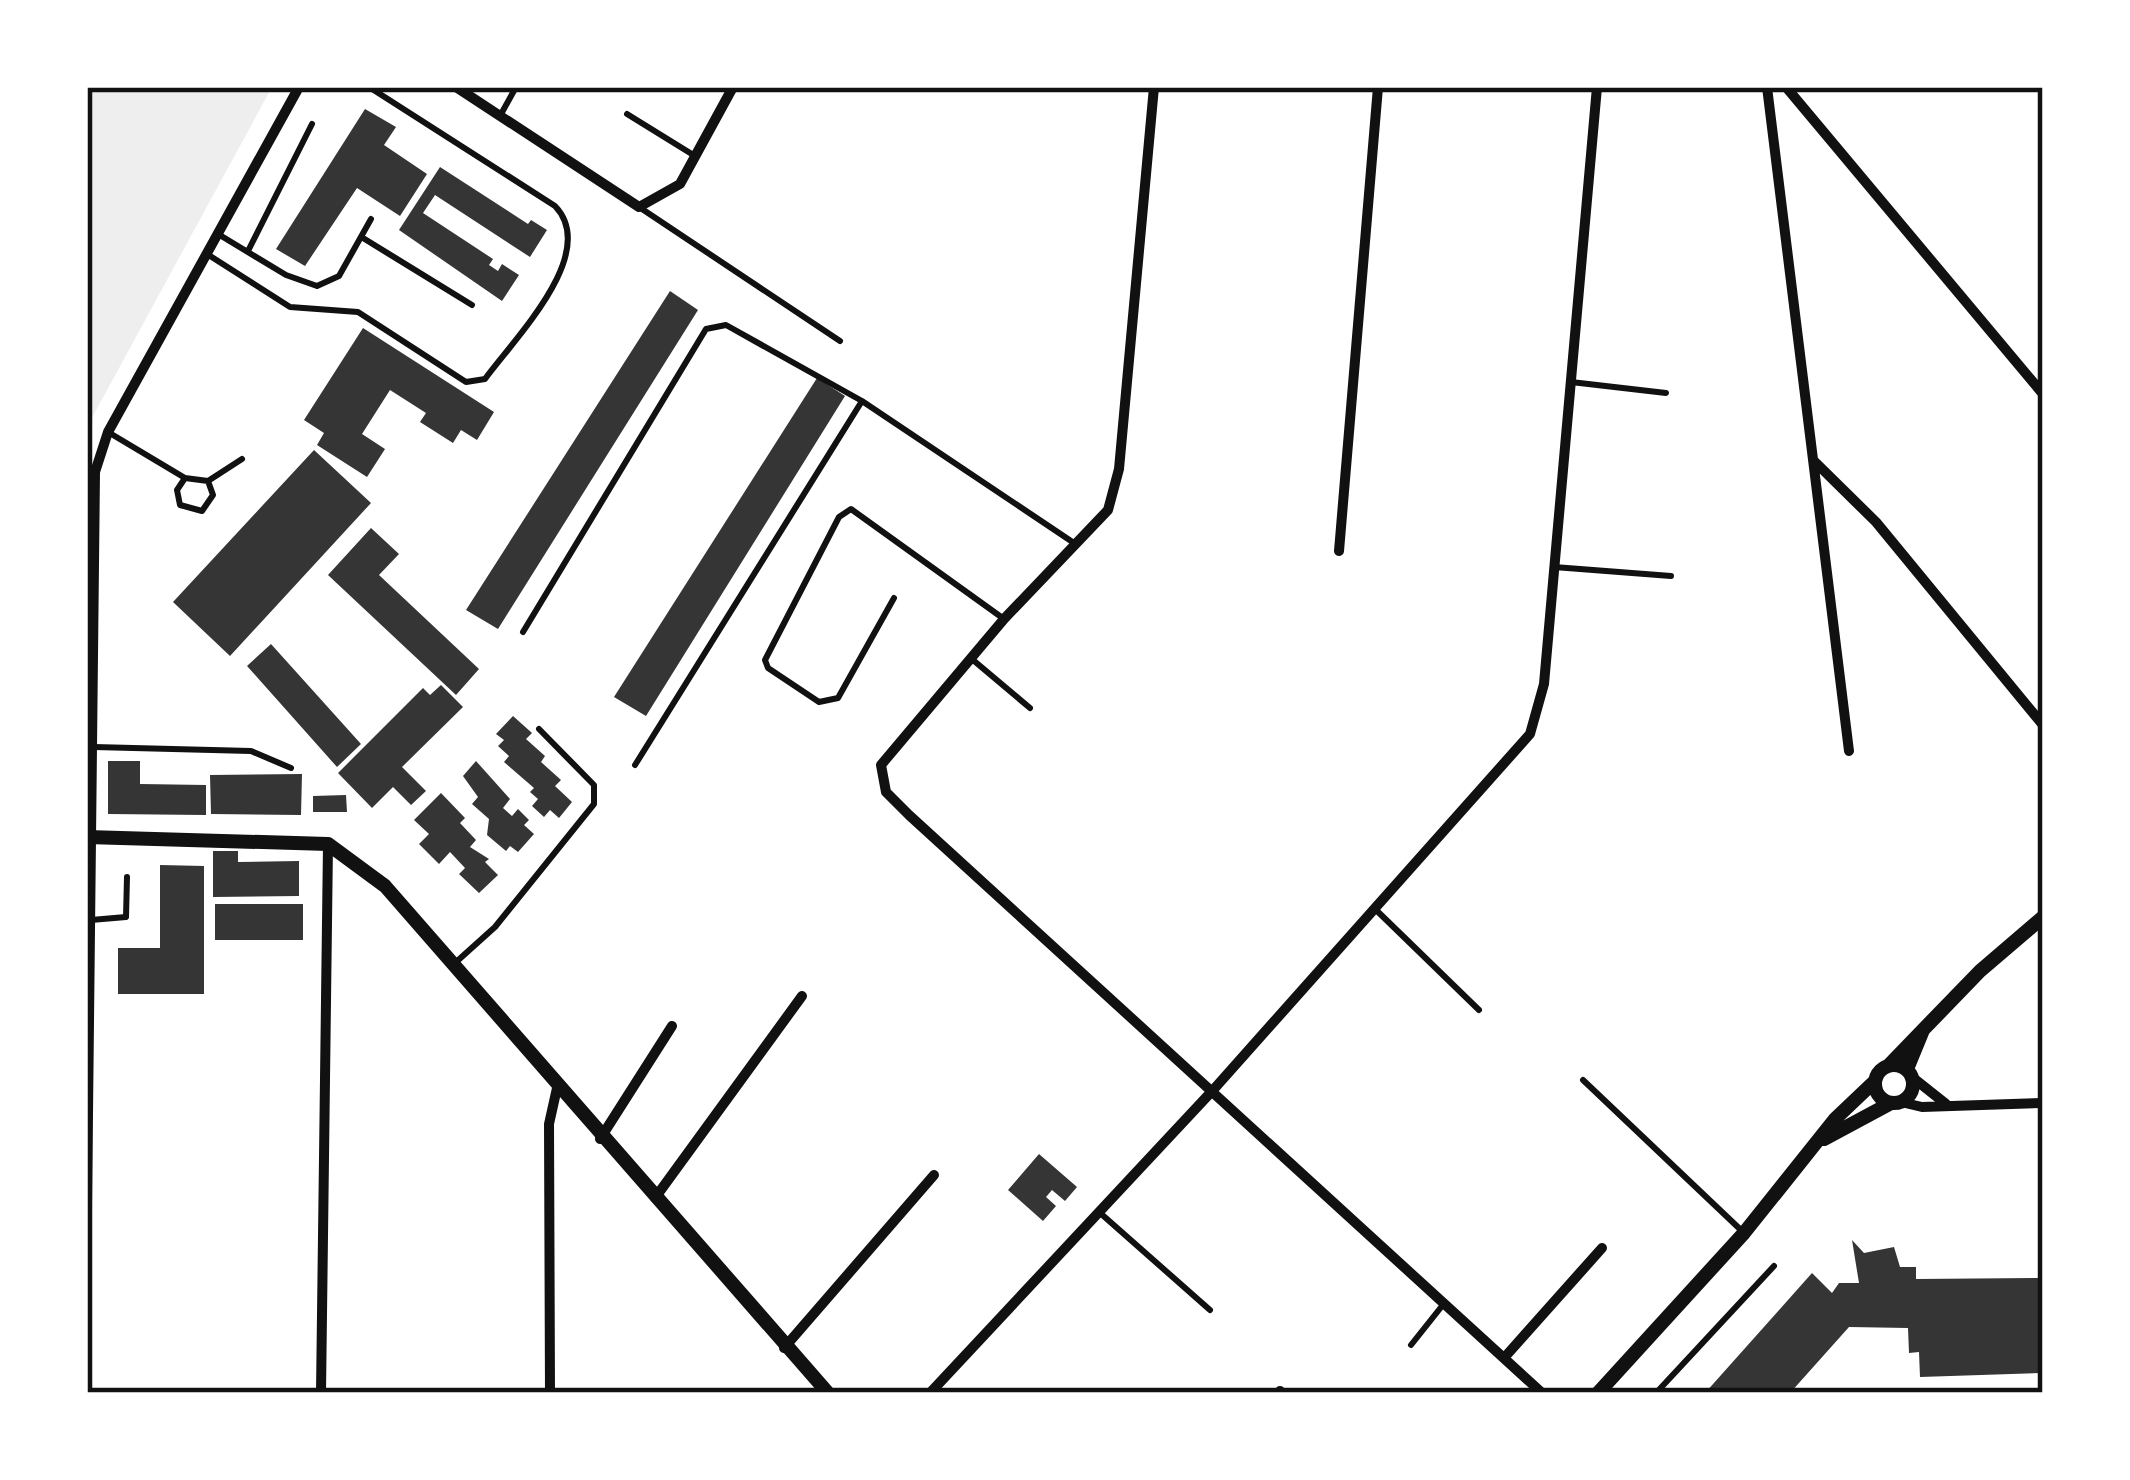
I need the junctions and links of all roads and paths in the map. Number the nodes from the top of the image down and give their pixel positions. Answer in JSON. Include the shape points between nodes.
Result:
{"nodes":[{"id":1,"x":298,"y":87,"type":"edge"},
{"id":2,"x":369,"y":87,"type":"edge"},
{"id":3,"x":457,"y":87,"type":"edge"},
{"id":4,"x":516,"y":87,"type":"edge"},
{"id":5,"x":733,"y":87,"type":"edge"},
{"id":6,"x":1154,"y":87,"type":"edge"},
{"id":7,"x":1378,"y":87,"type":"edge"},
{"id":8,"x":1597,"y":87,"type":"edge"},
{"id":9,"x":1767,"y":87,"type":"edge"},
{"id":10,"x":1786,"y":87,"type":"edge"},
{"id":11,"x":627,"y":114,"type":"dead end"},
{"id":12,"x":500,"y":116,"type":"junction"},
{"id":13,"x":312,"y":124,"type":"dead end"},
{"id":14,"x":695,"y":156,"type":"junction"},
{"id":15,"x":639,"y":207,"type":"junction"},
{"id":16,"x":371,"y":219,"type":"dead end"},
{"id":17,"x":218,"y":234,"type":"junction"},
{"id":18,"x":362,"y":238,"type":"junction"},
{"id":19,"x":248,"y":251,"type":"junction"},
{"id":20,"x":207,"y":254,"type":"junction"},
{"id":21,"x":472,"y":304,"type":"dead end"},
{"id":22,"x":840,"y":341,"type":"dead end"},
{"id":23,"x":1570,"y":382,"type":"junction"},
{"id":24,"x":1666,"y":393,"type":"dead end"},
{"id":25,"x":2043,"y":394,"type":"edge"},
{"id":26,"x":862,"y":400,"type":"junction"},
{"id":27,"x":108,"y":432,"type":"junction"},
{"id":28,"x":242,"y":459,"type":"dead end"},
{"id":29,"x":1814,"y":461,"type":"junction"},
{"id":30,"x":185,"y":478,"type":"junction"},
{"id":31,"x":208,"y":481,"type":"junction"},
{"id":32,"x":1077,"y":545,"type":"junction"},
{"id":33,"x":1339,"y":551,"type":"dead end"},
{"id":34,"x":1554,"y":568,"type":"junction"},
{"id":35,"x":1671,"y":576,"type":"dead end"},
{"id":36,"x":893,"y":598,"type":"dead end"},
{"id":37,"x":1004,"y":620,"type":"junction"},
{"id":38,"x":524,"y":632,"type":"dead end"},
{"id":39,"x":970,"y":658,"type":"junction"},
{"id":40,"x":1030,"y":708,"type":"dead end"},
{"id":41,"x":91,"y":714,"type":"edge"},
{"id":42,"x":2043,"y":724,"type":"edge"},
{"id":43,"x":539,"y":729,"type":"dead end"},
{"id":44,"x":92,"y":738,"type":"edge"},
{"id":45,"x":1849,"y":752,"type":"dead end"},
{"id":46,"x":635,"y":765,"type":"dead end"},
{"id":47,"x":290,"y":768,"type":"dead end"},
{"id":48,"x":90,"y":837,"type":"edge"},
{"id":49,"x":328,"y":844,"type":"junction"},
{"id":50,"x":128,"y":877,"type":"dead end"},
{"id":51,"x":1372,"y":906,"type":"junction"},
{"id":52,"x":2043,"y":917,"type":"edge"},
{"id":53,"x":91,"y":920,"type":"junction"},
{"id":54,"x":453,"y":965,"type":"junction"},
{"id":55,"x":802,"y":996,"type":"dead end"},
{"id":56,"x":1479,"y":1010,"type":"dead end"},
{"id":57,"x":672,"y":1026,"type":"dead end"},
{"id":58,"x":1923,"y":1030,"type":"junction"},
{"id":59,"x":1888,"y":1065,"type":"junction"},
{"id":60,"x":1909,"y":1074,"type":"junction"},
{"id":61,"x":1583,"y":1080,"type":"dead end"},
{"id":62,"x":1875,"y":1081,"type":"junction"},
{"id":63,"x":557,"y":1088,"type":"junction"},
{"id":64,"x":1214,"y":1089,"type":"junction"},
{"id":65,"x":1896,"y":1102,"type":"junction"},
{"id":66,"x":2043,"y":1103,"type":"edge"},
{"id":67,"x":1946,"y":1104,"type":"junction"},
{"id":68,"x":600,"y":1138,"type":"junction"},
{"id":69,"x":1825,"y":1139,"type":"junction"},
{"id":70,"x":934,"y":1174,"type":"dead end"},
{"id":71,"x":655,"y":1198,"type":"junction"},
{"id":72,"x":87,"y":1205,"type":"edge"},
{"id":73,"x":1099,"y":1212,"type":"junction"},
{"id":74,"x":1744,"y":1233,"type":"junction"},
{"id":75,"x":1602,"y":1248,"type":"dead end"},
{"id":76,"x":1774,"y":1266,"type":"dead end"},
{"id":77,"x":1444,"y":1303,"type":"junction"},
{"id":78,"x":1210,"y":1310,"type":"dead end"},
{"id":79,"x":1411,"y":1345,"type":"dead end"},
{"id":80,"x":784,"y":1348,"type":"junction"},
{"id":81,"x":1504,"y":1358,"type":"junction"},
{"id":82,"x":87,"y":1393,"type":"edge"},
{"id":83,"x":159,"y":1393,"type":"edge"},
{"id":84,"x":321,"y":1393,"type":"edge"},
{"id":85,"x":550,"y":1393,"type":"edge"},
{"id":86,"x":828,"y":1393,"type":"edge"},
{"id":87,"x":930,"y":1393,"type":"edge"},
{"id":88,"x":1542,"y":1393,"type":"edge"},
{"id":89,"x":1598,"y":1393,"type":"edge"},
{"id":90,"x":1657,"y":1393,"type":"edge"}],
"edges":[{"from":1,"to":17,"type":"street"},
{"from":2,"to":20,"type":"lane","via":[[555,206],[570,228],[567,262],[485,379],[466,382],[358,312],[271,299]]},
{"from":3,"to":12,"type":"street"},
{"from":4,"to":12,"type":"lane"},
{"from":5,"to":14,"type":"street"},
{"from":6,"to":32,"type":"street","via":[[1119,469],[1101,521]]},
{"from":7,"to":33,"type":"street"},
{"from":8,"to":23,"type":"street"},
{"from":9,"to":29,"type":"street"},
{"from":10,"to":25,"type":"street"},
{"from":11,"to":14,"type":"lane"},
{"from":12,"to":15,"type":"street"},
{"from":13,"to":19,"type":"lane"},
{"from":14,"to":15,"type":"street","via":[[680,184]]},
{"from":15,"to":22,"type":"lane"},
{"from":16,"to":18,"type":"lane"},
{"from":17,"to":19,"type":"lane"},
{"from":17,"to":20,"type":"street"},
{"from":18,"to":19,"type":"lane","via":[[339,276],[317,286]]},
{"from":18,"to":21,"type":"lane"},
{"from":20,"to":27,"type":"street"},
{"from":23,"to":24,"type":"lane"},
{"from":23,"to":34,"type":"street"},
{"from":26,"to":32,"type":"lane"},
{"from":26,"to":38,"type":"lane","via":[[726,325],[706,329]]},
{"from":26,"to":46,"type":"lane"},
{"from":27,"to":30,"type":"lane"},
{"from":27,"to":41,"type":"street","via":[[93,491]]},
{"from":28,"to":31,"type":"lane"},
{"from":29,"to":42,"type":"street","via":[[1876,522]]},
{"from":29,"to":45,"type":"street"},
{"from":30,"to":31,"type":"lane"},
{"from":30,"to":31,"type":"lane","via":[[176,495],[193,512],[210,505]]},
{"from":32,"to":37,"type":"street"},
{"from":34,"to":35,"type":"lane"},
{"from":34,"to":51,"type":"street","via":[[1544,684],[1530,734]]},
{"from":36,"to":37,"type":"lane","via":[[838,698],[819,702],[768,668],[765,660],[839,517],[851,509]]},
{"from":37,"to":39,"type":"street"},
{"from":39,"to":40,"type":"lane"},
{"from":39,"to":64,"type":"street","via":[[881,765],[892,800]]},
{"from":41,"to":44,"type":"street"},
{"from":43,"to":54,"type":"lane","via":[[594,785],[594,804],[495,927]]},
{"from":44,"to":47,"type":"lane","via":[[250,752]]},
{"from":44,"to":48,"type":"street"},
{"from":48,"to":49,"type":"street"},
{"from":48,"to":53,"type":"street"},
{"from":49,"to":54,"type":"street","via":[[385,886]]},
{"from":49,"to":84,"type":"street"},
{"from":50,"to":53,"type":"lane","via":[[126,917]]},
{"from":51,"to":56,"type":"lane"},
{"from":51,"to":64,"type":"street"},
{"from":52,"to":58,"type":"street"},
{"from":53,"to":72,"type":"street"},
{"from":54,"to":63,"type":"street"},
{"from":55,"to":71,"type":"street"},
{"from":57,"to":68,"type":"street"},
{"from":58,"to":59,"type":"street"},
{"from":58,"to":60,"type":"street"},
{"from":59,"to":60,"type":"street"},
{"from":59,"to":62,"type":"street"},
{"from":60,"to":65,"type":"street","via":[[1912,1092]]},
{"from":60,"to":67,"type":"street"},
{"from":61,"to":74,"type":"lane"},
{"from":62,"to":65,"type":"street"},
{"from":62,"to":69,"type":"street"},
{"from":63,"to":68,"type":"street"},
{"from":63,"to":85,"type":"street","via":[[550,1124]]},
{"from":64,"to":73,"type":"street"},
{"from":64,"to":77,"type":"street"},
{"from":65,"to":67,"type":"street"},
{"from":65,"to":69,"type":"street"},
{"from":66,"to":67,"type":"street"},
{"from":68,"to":71,"type":"street"},
{"from":69,"to":74,"type":"street"},
{"from":70,"to":80,"type":"street"},
{"from":71,"to":80,"type":"street"},
{"from":73,"to":78,"type":"lane"},
{"from":73,"to":87,"type":"street"},
{"from":74,"to":89,"type":"street"},
{"from":75,"to":81,"type":"street"},
{"from":76,"to":90,"type":"lane"},
{"from":77,"to":79,"type":"lane"},
{"from":77,"to":81,"type":"street"},
{"from":80,"to":86,"type":"street"},
{"from":81,"to":88,"type":"street"},
{"from":82,"to":83,"type":"street"}]}
